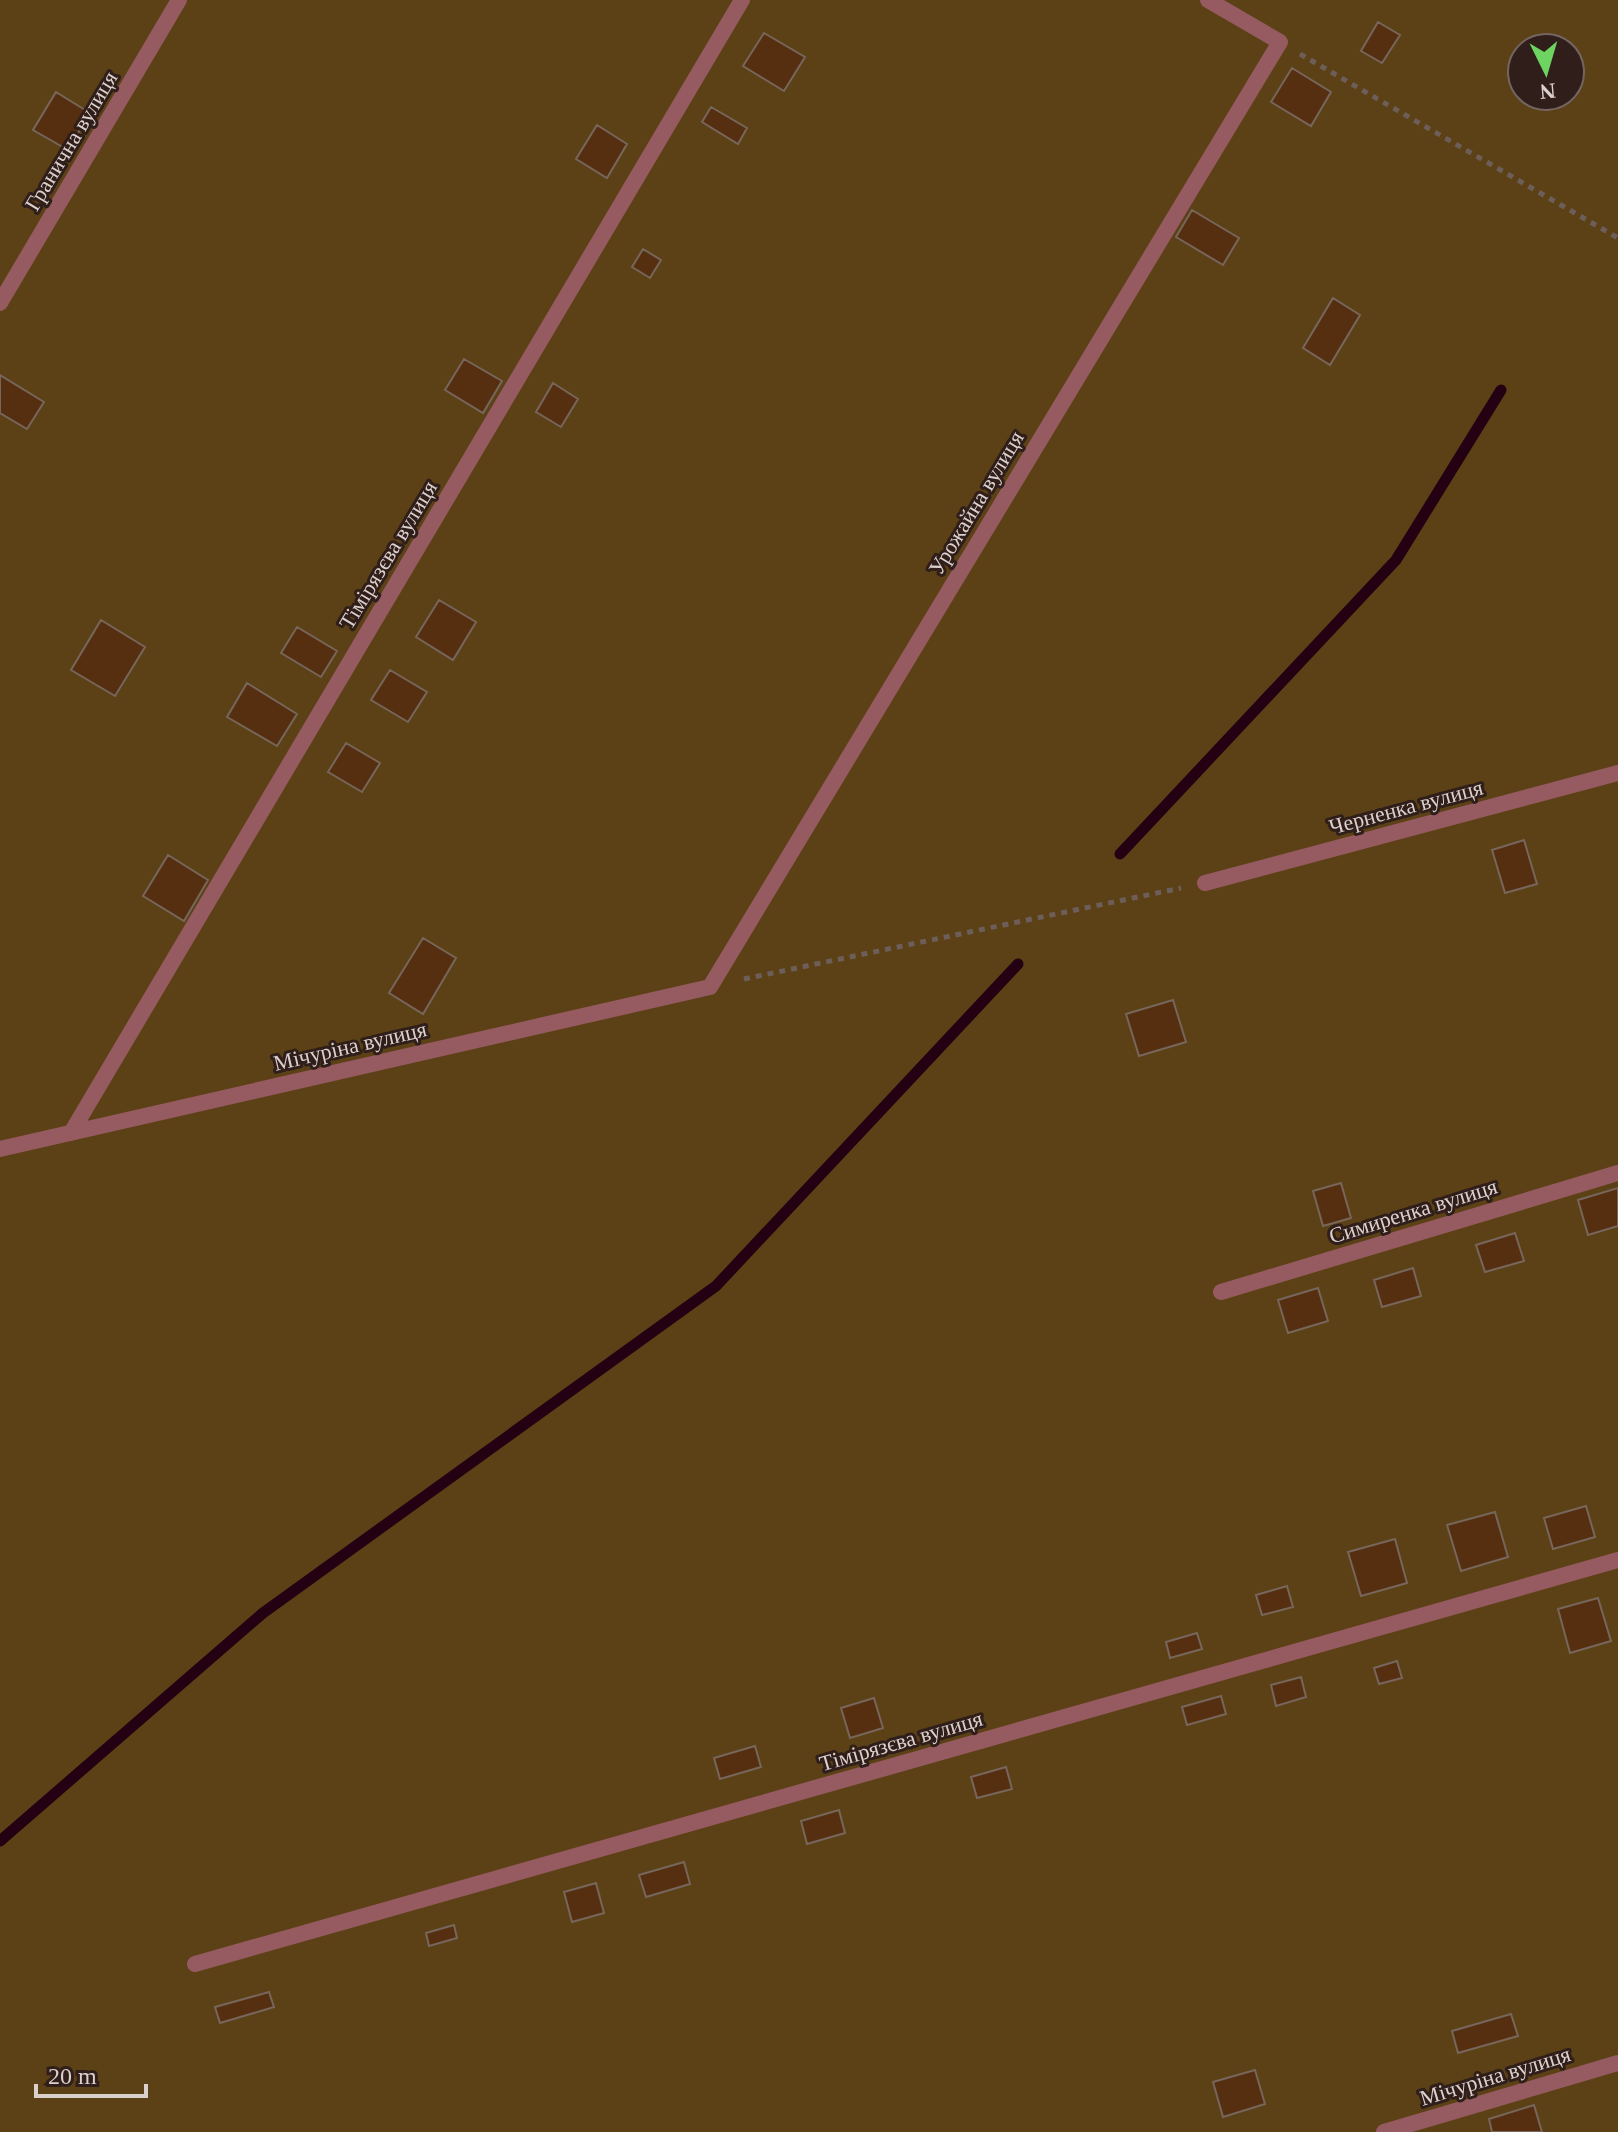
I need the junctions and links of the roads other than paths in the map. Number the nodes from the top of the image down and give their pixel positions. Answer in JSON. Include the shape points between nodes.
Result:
{"nodes":[{"id":1,"x":179,"y":0,"type":"edge"},
{"id":2,"x":742,"y":0,"type":"edge"},
{"id":3,"x":1208,"y":0,"type":"edge"},
{"id":4,"x":0,"y":303,"type":"edge"},
{"id":5,"x":1618,"y":773,"type":"edge"},
{"id":6,"x":1205,"y":883,"type":"road end"},
{"id":7,"x":710,"y":987,"type":"joint"},
{"id":8,"x":71,"y":1133,"type":"junction"},
{"id":9,"x":0,"y":1149,"type":"edge"},
{"id":10,"x":1618,"y":1173,"type":"edge"},
{"id":11,"x":1221,"y":1292,"type":"dead end"},
{"id":12,"x":1618,"y":1560,"type":"edge"},
{"id":13,"x":195,"y":1964,"type":"dead end"},
{"id":14,"x":1618,"y":2063,"type":"edge"},
{"id":15,"x":1384,"y":2132,"type":"edge"}],
"edges":[{"from":1,"to":4,"type":"lane","name":"Гранична вулиця"},
{"from":2,"to":8,"type":"lane","name":"Тімірязєва вулиця"},
{"from":3,"to":7,"type":"lane","name":"Урожайна вулиця","via":[[1280,42]]},
{"from":5,"to":6,"type":"lane","name":"Черненка вулиця"},
{"from":7,"to":8,"type":"lane","name":"Мічуріна вулиця"},
{"from":8,"to":9,"type":"lane","name":"Мічуріна вулиця"},
{"from":10,"to":11,"type":"lane","name":"Симиренка вулиця"},
{"from":12,"to":13,"type":"lane","name":"Тімірязєва вулиця"},
{"from":14,"to":15,"type":"lane","name":"Мічуріна вулиця"}]}
